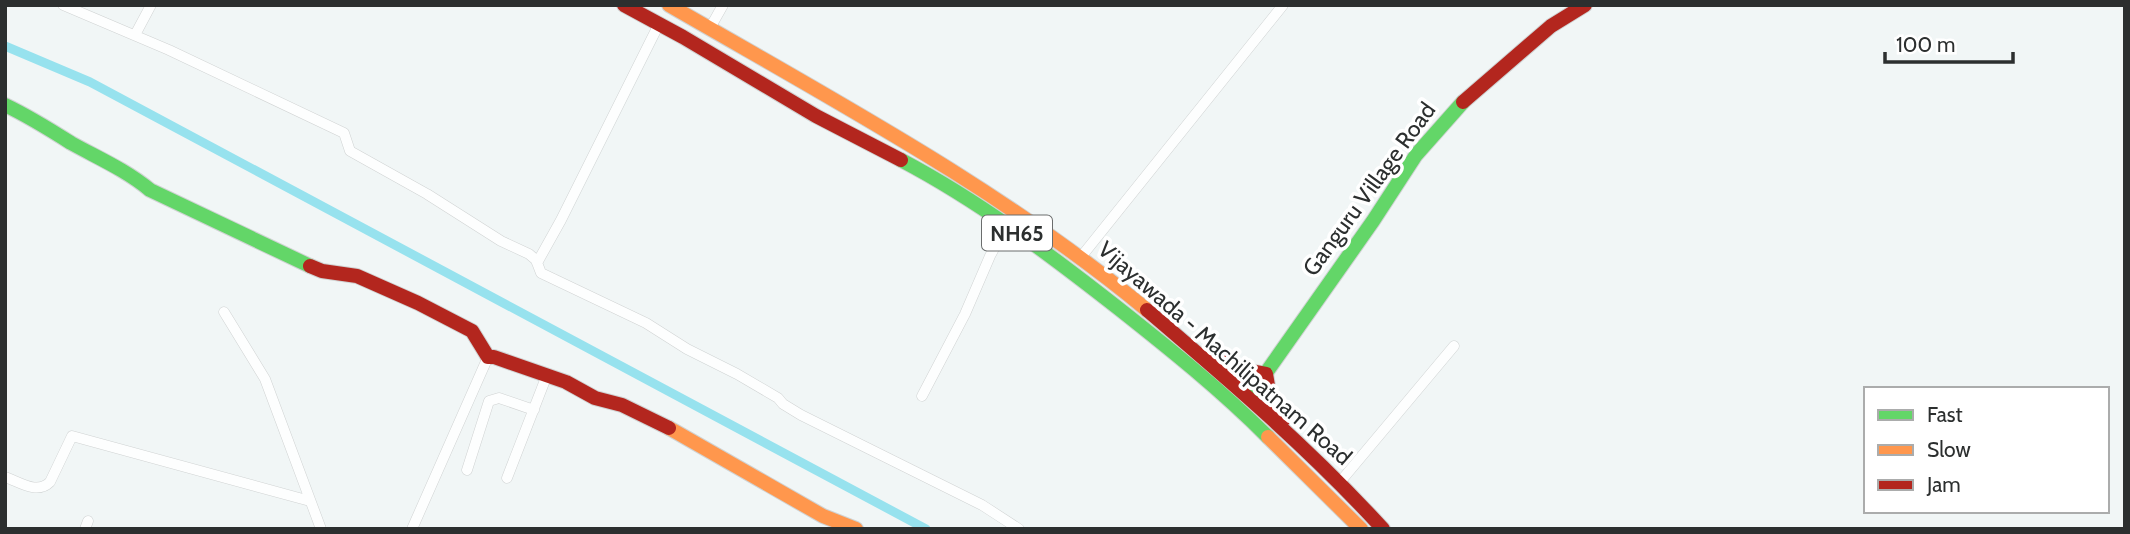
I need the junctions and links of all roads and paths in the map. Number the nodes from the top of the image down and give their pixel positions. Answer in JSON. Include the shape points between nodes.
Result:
{"nodes":[{"id":1,"x":63,"y":5,"type":"edge"},
{"id":2,"x":151,"y":5,"type":"edge"},
{"id":3,"x":624,"y":5,"type":"edge"},
{"id":4,"x":669,"y":5,"type":"edge"},
{"id":5,"x":723,"y":5,"type":"edge"},
{"id":6,"x":1283,"y":5,"type":"edge"},
{"id":7,"x":1585,"y":5,"type":"edge"},
{"id":8,"x":659,"y":24,"type":"junction"},
{"id":9,"x":710,"y":28,"type":"junction"},
{"id":10,"x":135,"y":35,"type":"junction"},
{"id":11,"x":5,"y":105,"type":"edge"},
{"id":12,"x":1006,"y":226,"type":"junction"},
{"id":13,"x":1082,"y":257,"type":"junction"},
{"id":14,"x":537,"y":263,"type":"junction"},
{"id":15,"x":1145,"y":308,"type":"junction"},
{"id":16,"x":224,"y":312,"type":"dead end"},
{"id":17,"x":1454,"y":346,"type":"dead end"},
{"id":18,"x":488,"y":358,"type":"junction"},
{"id":19,"x":1266,"y":374,"type":"junction"},
{"id":20,"x":547,"y":375,"type":"junction"},
{"id":21,"x":922,"y":396,"type":"dead end"},
{"id":22,"x":1249,"y":397,"type":"junction"},
{"id":23,"x":534,"y":410,"type":"junction"},
{"id":24,"x":467,"y":470,"type":"dead end"},
{"id":25,"x":1326,"y":470,"type":"junction"},
{"id":26,"x":5,"y":477,"type":"edge"},
{"id":27,"x":507,"y":478,"type":"dead end"},
{"id":28,"x":1340,"y":482,"type":"junction"},
{"id":29,"x":310,"y":501,"type":"junction"},
{"id":30,"x":1339,"y":506,"type":"junction"},
{"id":31,"x":321,"y":529,"type":"edge"},
{"id":32,"x":412,"y":529,"type":"edge"},
{"id":33,"x":856,"y":529,"type":"edge"},
{"id":34,"x":1019,"y":529,"type":"edge"},
{"id":35,"x":1361,"y":529,"type":"edge"},
{"id":36,"x":1383,"y":529,"type":"edge"}],
"edges":[{"from":1,"to":10,"type":"street"},
{"from":2,"to":10,"type":"street"},
{"from":3,"to":8,"type":"main road","name":"Vijayawada - Machilipatnam Road","number":"NH65"},
{"from":4,"to":9,"type":"main road","name":"Vijayawada - Machilipatnam Road","number":"NH65"},
{"from":5,"to":9,"type":"street"},
{"from":6,"to":13,"type":"street"},
{"from":7,"to":19,"type":"main road","name":"Ganguru Village Road","via":[[1551,26],[1441,125]]},
{"from":8,"to":12,"type":"main road","name":"Vijayawada - Machilipatnam Road","number":"NH65","via":[[914,167]]},
{"from":8,"to":14,"type":"street"},
{"from":9,"to":13,"type":"main road","name":"Vijayawada - Machilipatnam Road","number":"NH65","via":[[947,166]]},
{"from":10,"to":14,"type":"street","via":[[344,133],[351,152],[529,254]]},
{"from":11,"to":18,"type":"main road","via":[[150,190],[322,271],[357,276],[408,298],[471,331]]},
{"from":12,"to":21,"type":"street"},
{"from":12,"to":30,"type":"main road","name":"Vijayawada - Machilipatnam Road","number":"NH65","via":[[1191,366]]},
{"from":13,"to":15,"type":"main road","name":"Vijayawada - Machilipatnam Road","number":"NH65"},
{"from":14,"to":34,"type":"street","via":[[541,273],[646,323],[801,415],[982,505]]},
{"from":15,"to":19,"type":"main road","via":[[1166,315],[1234,368]]},
{"from":15,"to":22,"type":"main road","name":"Vijayawada - Machilipatnam Road","number":"NH65"},
{"from":16,"to":29,"type":"street","via":[[265,379]]},
{"from":17,"to":28,"type":"street"},
{"from":18,"to":20,"type":"main road"},
{"from":18,"to":32,"type":"street"},
{"from":19,"to":22,"type":"main road","name":"Ganguru Village Road"},
{"from":19,"to":25,"type":"main road","via":[[1271,403]]},
{"from":20,"to":23,"type":"street"},
{"from":20,"to":33,"type":"main road","via":[[654,420],[823,516]]},
{"from":22,"to":25,"type":"main road","name":"Vijayawada - Machilipatnam Road","number":"NH65"},
{"from":22,"to":30,"type":"main road","via":[[1248,406],[1322,480]]},
{"from":23,"to":24,"type":"street","via":[[499,398],[489,401]]},
{"from":23,"to":27,"type":"street"},
{"from":25,"to":28,"type":"main road","name":"Vijayawada - Machilipatnam Road","number":"NH65"},
{"from":26,"to":29,"type":"street","via":[[37,489],[45,487],[72,436]]},
{"from":28,"to":36,"type":"main road","name":"Vijayawada - Machilipatnam Road","number":"NH65"},
{"from":29,"to":31,"type":"street"},
{"from":30,"to":35,"type":"main road","name":"Vijayawada - Machilipatnam Road","number":"NH65"}]}
